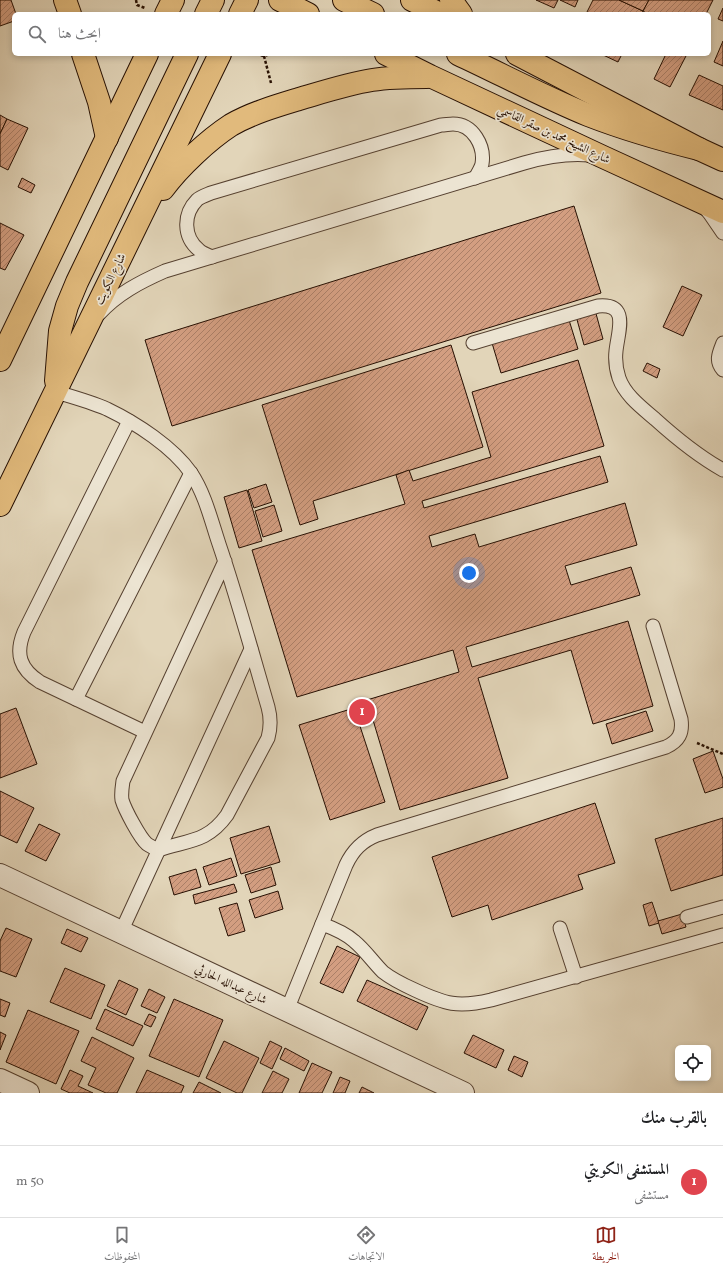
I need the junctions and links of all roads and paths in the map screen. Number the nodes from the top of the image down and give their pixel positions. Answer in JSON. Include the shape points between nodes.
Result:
{"nodes":[{"id":1,"x":65,"y":0,"type":"edge"},
{"id":2,"x":173,"y":0,"type":"edge"},
{"id":3,"x":213,"y":0,"type":"edge"},
{"id":4,"x":247,"y":0,"type":"edge"},
{"id":5,"x":280,"y":0,"type":"edge"},
{"id":6,"x":344,"y":0,"type":"edge"},
{"id":7,"x":412,"y":0,"type":"edge"},
{"id":8,"x":451,"y":0,"type":"edge"},
{"id":9,"x":69,"y":12,"type":"edge"},
{"id":10,"x":167,"y":12,"type":"edge"},
{"id":11,"x":207,"y":12,"type":"edge"},
{"id":12,"x":241,"y":12,"type":"edge"},
{"id":13,"x":304,"y":12,"type":"edge"},
{"id":14,"x":369,"y":12,"type":"edge"},
{"id":15,"x":436,"y":12,"type":"edge"},
{"id":16,"x":460,"y":12,"type":"edge"},
{"id":17,"x":84,"y":56,"type":"edge"},
{"id":18,"x":146,"y":56,"type":"edge"},
{"id":19,"x":186,"y":56,"type":"edge"},
{"id":20,"x":219,"y":56,"type":"edge"},
{"id":21,"x":264,"y":56,"type":"edge"},
{"id":22,"x":390,"y":56,"type":"edge"},
{"id":23,"x":462,"y":56,"type":"edge"},
{"id":24,"x":521,"y":56,"type":"edge"},
{"id":25,"x":430,"y":76,"type":"junction"},
{"id":26,"x":276,"y":106,"type":"junction"},
{"id":27,"x":107,"y":138,"type":"junction"},
{"id":28,"x":699,"y":149,"type":"junction"},
{"id":29,"x":601,"y":156,"type":"junction"},
{"id":30,"x":723,"y":160,"type":"edge"},
{"id":31,"x":475,"y":178,"type":"junction"},
{"id":32,"x":698,"y":201,"type":"junction"},
{"id":33,"x":723,"y":212,"type":"edge"},
{"id":34,"x":135,"y":230,"type":"junction"},
{"id":35,"x":723,"y":233,"type":"edge"},
{"id":36,"x":212,"y":257,"type":"junction"},
{"id":37,"x":88,"y":326,"type":"junction"},
{"id":38,"x":473,"y":343,"type":"dead end"},
{"id":39,"x":723,"y":343,"type":"edge"},
{"id":40,"x":0,"y":360,"type":"edge"},
{"id":41,"x":723,"y":370,"type":"edge"},
{"id":42,"x":56,"y":392,"type":"junction"},
{"id":43,"x":129,"y":421,"type":"junction"},
{"id":44,"x":723,"y":470,"type":"edge"},
{"id":45,"x":191,"y":473,"type":"junction"},
{"id":46,"x":0,"y":505,"type":"edge"},
{"id":47,"x":225,"y":561,"type":"junction"},
{"id":48,"x":653,"y":626,"type":"dead end"},
{"id":49,"x":251,"y":649,"type":"junction"},
{"id":50,"x":76,"y":699,"type":"junction"},
{"id":51,"x":145,"y":732,"type":"junction"},
{"id":52,"x":680,"y":736,"type":"junction"},
{"id":53,"x":723,"y":754,"type":"edge"},
{"id":54,"x":158,"y":850,"type":"junction"},
{"id":55,"x":1,"y":878,"type":"edge"},
{"id":56,"x":723,"y":907,"type":"edge"},
{"id":57,"x":687,"y":918,"type":"dead end"},
{"id":58,"x":322,"y":924,"type":"junction"},
{"id":59,"x":560,"y":928,"type":"dead end"},
{"id":60,"x":120,"y":932,"type":"junction"},
{"id":61,"x":723,"y":935,"type":"edge"},
{"id":62,"x":576,"y":977,"type":"junction"},
{"id":63,"x":287,"y":1010,"type":"junction"},
{"id":64,"x":0,"y":1080,"type":"edge"},
{"id":65,"x":28,"y":1093,"type":"edge"},
{"id":66,"x":463,"y":1093,"type":"edge"}],
"edges":[{"from":1,"to":9,"type":"main road"},
{"from":2,"to":10,"type":"main road"},
{"from":3,"to":11,"type":"main road"},
{"from":4,"to":12,"type":"main road"},
{"from":5,"to":13,"type":"main road"},
{"from":6,"to":14,"type":"main road"},
{"from":7,"to":15,"type":"main road"},
{"from":8,"to":16,"type":"main road"},
{"from":17,"to":27,"type":"main road"},
{"from":18,"to":27,"type":"main road"},
{"from":19,"to":42,"type":"main road","via":[[67,306],[60,332]]},
{"from":20,"to":34,"type":"main road","name":"شارع الكويت"},
{"from":21,"to":26,"type":"path"},
{"from":22,"to":25,"type":"main road","name":"شارع الشيخ محمد بن صقر القاسمي"},
{"from":23,"to":28,"type":"main road","via":[[588,115],[654,138]]},
{"from":24,"to":28,"type":"main road"},
{"from":25,"to":26,"type":"main road","via":[[401,77],[345,85]]},
{"from":25,"to":29,"type":"main road","name":"شارع الشيخ محمد بن صقر القاسمي"},
{"from":26,"to":34,"type":"main road","via":[[230,126],[186,162],[167,183]]},
{"from":27,"to":40,"type":"main road"},
{"from":28,"to":30,"type":"main road"},
{"from":29,"to":31,"type":"lane","via":[[568,155],[543,158]]},
{"from":29,"to":32,"type":"main road","name":"شارع الشيخ محمد بن صقر القاسمي"},
{"from":31,"to":36,"type":"lane"},
{"from":31,"to":36,"type":"lane","via":[[482,165],[483,151],[478,138],[468,128],[454,124],[441,125],[211,193],[198,199],[189,211],[186,225],[190,239],[199,250]]},
{"from":32,"to":33,"type":"main road","name":"شارع الشيخ محمد بن صقر القاسمي"},
{"from":32,"to":35,"type":"lane"},
{"from":34,"to":37,"type":"main road","name":"شارع الكويت"},
{"from":36,"to":37,"type":"lane","via":[[165,271],[143,281],[104,308]]},
{"from":37,"to":42,"type":"main road","name":"شارع الكويت"},
{"from":38,"to":44,"type":"lane","via":[[598,306],[612,307],[620,318],[616,365],[619,379],[626,391],[692,450]]},
{"from":39,"to":41,"type":"lane","via":[[718,355]]},
{"from":42,"to":43,"type":"lane","via":[[108,409]]},
{"from":42,"to":46,"type":"main road","name":"شارع الكويت"},
{"from":43,"to":45,"type":"lane","via":[[177,456]]},
{"from":43,"to":50,"type":"lane","via":[[20,643],[19,655],[30,675]]},
{"from":45,"to":47,"type":"lane","via":[[202,492]]},
{"from":45,"to":50,"type":"lane"},
{"from":47,"to":49,"type":"lane"},
{"from":47,"to":51,"type":"lane"},
{"from":48,"to":52,"type":"lane","via":[[681,719]]},
{"from":49,"to":54,"type":"lane"},
{"from":49,"to":54,"type":"lane","via":[[270,717],[268,738],[221,824],[205,836]]},
{"from":50,"to":51,"type":"lane"},
{"from":51,"to":54,"type":"lane","via":[[123,781],[122,800],[143,841]]},
{"from":52,"to":53,"type":"path"},
{"from":52,"to":58,"type":"lane","via":[[666,747],[366,839],[350,855]]},
{"from":54,"to":60,"type":"lane"},
{"from":55,"to":60,"type":"street","name":"شارع عبدالله الحارثي"},
{"from":56,"to":57,"type":"lane"},
{"from":58,"to":62,"type":"lane","via":[[338,930],[353,940],[374,963],[396,981],[437,1001],[450,1004],[478,1004]]},
{"from":58,"to":63,"type":"lane"},
{"from":59,"to":62,"type":"lane"},
{"from":60,"to":63,"type":"street","name":"شارع عبدالله الحارثي"},
{"from":61,"to":62,"type":"lane"},
{"from":63,"to":66,"type":"street","name":"شارع عبدالله الحارثي"},
{"from":64,"to":65,"type":"street"}]}
